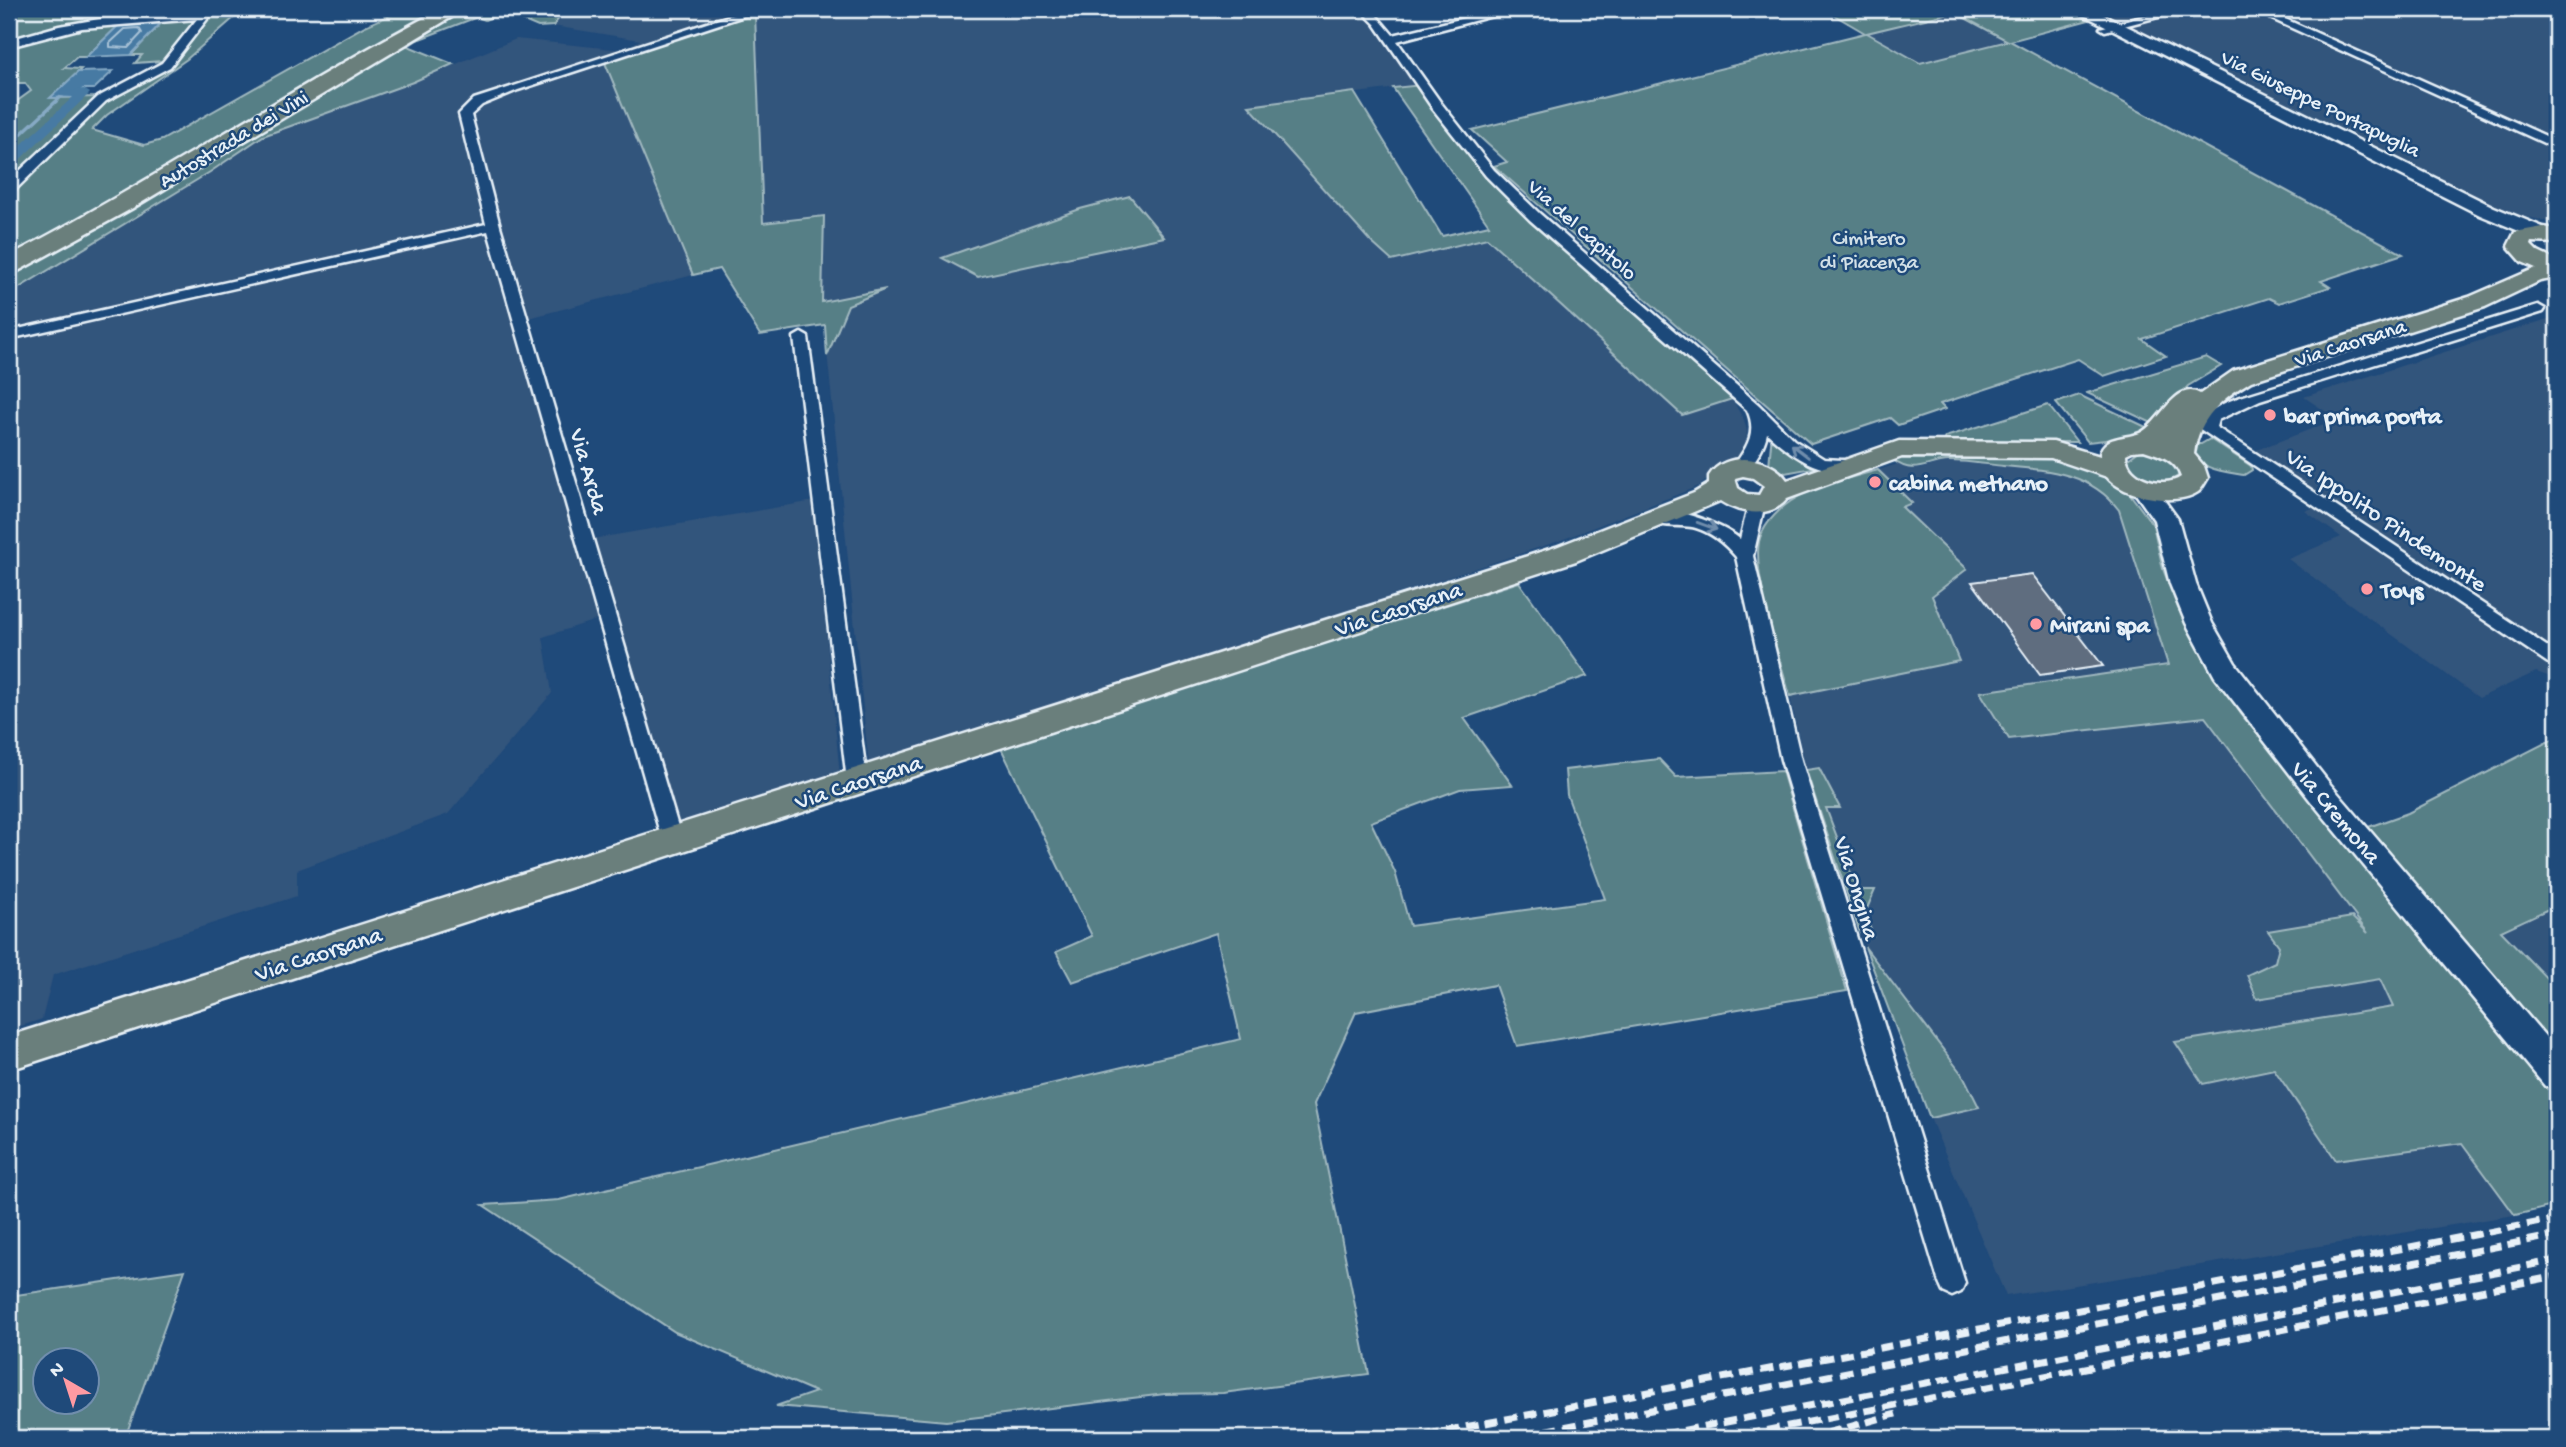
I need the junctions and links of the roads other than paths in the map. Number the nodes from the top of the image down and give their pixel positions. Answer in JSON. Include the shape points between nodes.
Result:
{"nodes":[{"id":1,"x":439,"y":9,"type":"edge"},
{"id":2,"x":455,"y":9,"type":"edge"},
{"id":3,"x":760,"y":9,"type":"edge"},
{"id":4,"x":1365,"y":9,"type":"edge"},
{"id":5,"x":1514,"y":9,"type":"edge"},
{"id":6,"x":2067,"y":9,"type":"edge"},
{"id":7,"x":2080,"y":9,"type":"edge"},
{"id":8,"x":2183,"y":9,"type":"edge"},
{"id":9,"x":2255,"y":9,"type":"edge"},
{"id":10,"x":207,"y":12,"type":"edge"},
{"id":11,"x":2110,"y":27,"type":"junction"},
{"id":12,"x":1390,"y":39,"type":"junction"},
{"id":13,"x":9,"y":44,"type":"edge"},
{"id":14,"x":2557,"y":145,"type":"edge"},
{"id":15,"x":141,"y":187,"type":"junction"},
{"id":16,"x":9,"y":188,"type":"edge"},
{"id":17,"x":492,"y":226,"type":"junction"},
{"id":18,"x":2553,"y":235,"type":"edge"},
{"id":19,"x":2521,"y":246,"type":"junction"},
{"id":20,"x":9,"y":256,"type":"edge"},
{"id":21,"x":9,"y":265,"type":"edge"},
{"id":22,"x":2557,"y":270,"type":"edge"},
{"id":23,"x":2538,"y":309,"type":"dead end"},
{"id":24,"x":9,"y":335,"type":"edge"},
{"id":25,"x":801,"y":337,"type":"dead end"},
{"id":26,"x":1761,"y":420,"type":"junction"},
{"id":27,"x":2135,"y":443,"type":"junction"},
{"id":28,"x":2053,"y":450,"type":"junction"},
{"id":29,"x":2181,"y":456,"type":"junction"},
{"id":30,"x":1741,"y":467,"type":"junction"},
{"id":31,"x":1844,"y":468,"type":"junction"},
{"id":32,"x":2117,"y":471,"type":"junction"},
{"id":33,"x":2143,"y":487,"type":"junction"},
{"id":34,"x":2182,"y":490,"type":"junction"},
{"id":35,"x":1765,"y":491,"type":"junction"},
{"id":36,"x":1713,"y":493,"type":"junction"},
{"id":37,"x":1657,"y":518,"type":"junction"},
{"id":38,"x":2166,"y":519,"type":"junction"},
{"id":39,"x":1744,"y":556,"type":"junction"},
{"id":40,"x":2557,"y":662,"type":"edge"},
{"id":41,"x":857,"y":781,"type":"junction"},
{"id":42,"x":672,"y":840,"type":"junction"},
{"id":43,"x":9,"y":1053,"type":"edge"},
{"id":44,"x":2557,"y":1075,"type":"edge"},
{"id":45,"x":1952,"y":1283,"type":"dead end"}],
"edges":[{"from":1,"to":15,"type":"highway","name":"Autostrada dei Vini","via":[[376,42]]},
{"from":2,"to":15,"type":"highway","name":"Autostrada dei Vini"},
{"from":3,"to":17,"type":"street","name":"Via Arda","via":[[478,102],[465,114]]},
{"from":4,"to":12,"type":"street","name":"Via del Capitolo"},
{"from":5,"to":12,"type":"street"},
{"from":6,"to":11,"type":"main road","name":"Via Giuseppe Portapuglia"},
{"from":7,"to":11,"type":"main road","name":"Via Giuseppe Portapuglia"},
{"from":8,"to":11,"type":"street"},
{"from":9,"to":14,"type":"street"},
{"from":10,"to":13,"type":"street","via":[[102,20]]},
{"from":10,"to":16,"type":"street","via":[[166,65],[102,99]]},
{"from":11,"to":18,"type":"main road","name":"Via Giuseppe Portapuglia","via":[[2487,211]]},
{"from":11,"to":19,"type":"main road","name":"Via Giuseppe Portapuglia","via":[[2506,229]]},
{"from":12,"to":26,"type":"street","name":"Via del Capitolo","via":[[1490,173]]},
{"from":15,"to":20,"type":"highway","name":"Autostrada dei Vini"},
{"from":15,"to":21,"type":"highway","name":"Autostrada dei Vini"},
{"from":17,"to":24,"type":"street"},
{"from":17,"to":42,"type":"street","name":"Via Arda"},
{"from":18,"to":19,"type":"main road","via":[[2524,237]]},
{"from":19,"to":22,"type":"main road","via":[[2540,263]]},
{"from":19,"to":27,"type":"main road","name":"Via Caorsana","via":[[2520,263],[2463,296],[2231,369],[2198,390],[2162,430]]},
{"from":22,"to":29,"type":"main road","name":"Via Caorsana","via":[[2534,275],[2477,302],[2242,376],[2213,394],[2192,416],[2182,438]]},
{"from":23,"to":40,"type":"street","name":"Via Ippolito Pindemonte","via":[[2255,397],[2211,418],[2208,429]]},
{"from":25,"to":41,"type":"street"},
{"from":26,"to":30,"type":"street","via":[[1754,454]]},
{"from":31,"to":26,"type":"street","name":"Via del Capitolo","one_way":true,"via":[[1818,462]]},
{"from":26,"to":35,"type":"street"},
{"from":27,"to":28,"type":"main road"},
{"from":27,"to":29,"type":"main road"},
{"from":27,"to":32,"type":"main road","via":[[2118,446],[2110,457]]},
{"from":28,"to":31,"type":"main road","via":[[1899,449]]},
{"from":28,"to":32,"type":"main road"},
{"from":29,"to":34,"type":"main road","via":[[2195,479]]},
{"from":30,"to":35,"type":"main road","via":[[1761,470]]},
{"from":30,"to":36,"type":"main road","via":[[1722,476]]},
{"from":31,"to":35,"type":"main road"},
{"from":32,"to":33,"type":"main road"},
{"from":33,"to":34,"type":"main road"},
{"from":33,"to":38,"type":"main road"},
{"from":34,"to":38,"type":"main road"},
{"from":35,"to":36,"type":"main road","via":[[1723,497]]},
{"from":35,"to":39,"type":"street","name":"Via Ongina"},
{"from":36,"to":37,"type":"main road","name":"Via Caorsana"},
{"from":37,"to":39,"type":"street","one_way":true,"via":[[1707,525],[1735,542]]},
{"from":37,"to":41,"type":"main road","name":"Via Caorsana","via":[[1566,554]]},
{"from":38,"to":44,"type":"main road","name":"Via Cremona","via":[[2183,584],[2225,670],[2312,782]]},
{"from":39,"to":45,"type":"street","name":"Via Ongina","via":[[1791,760]]},
{"from":41,"to":42,"type":"main road","name":"Via Caorsana"},
{"from":42,"to":43,"type":"main road","name":"Via Caorsana"}]}
